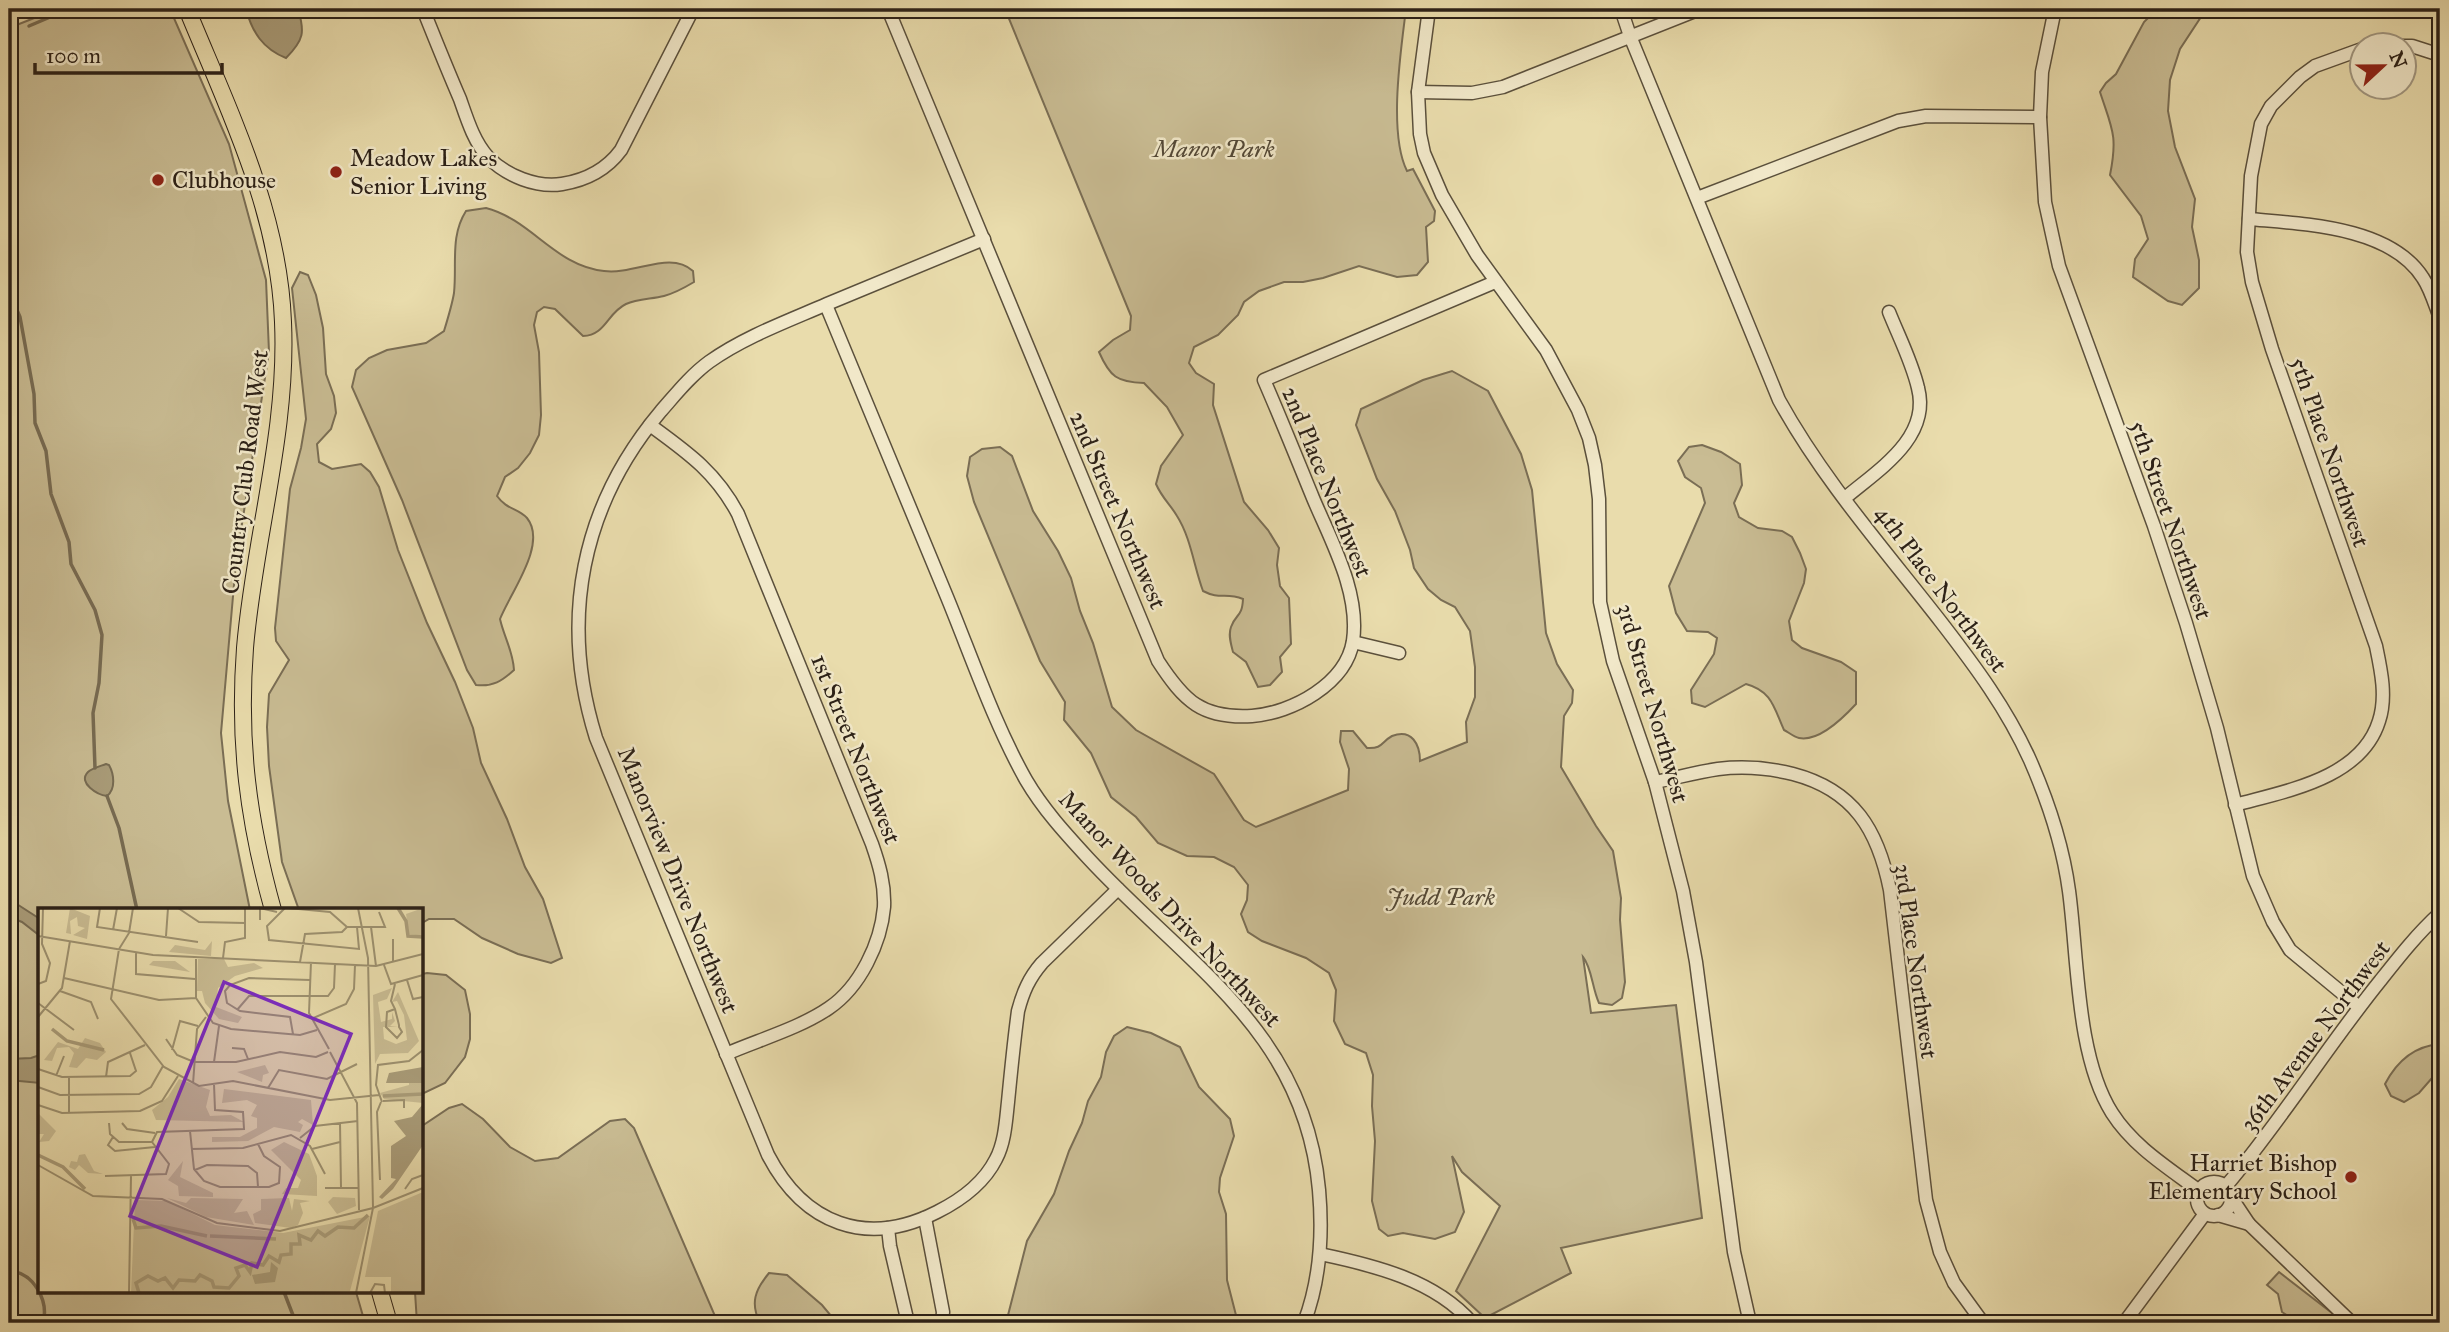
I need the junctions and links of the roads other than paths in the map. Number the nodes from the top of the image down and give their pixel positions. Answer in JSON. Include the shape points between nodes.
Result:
{"nodes":[{"id":1,"x":187,"y":9,"type":"edge"},
{"id":2,"x":423,"y":9,"type":"edge"},
{"id":3,"x":693,"y":9,"type":"edge"},
{"id":4,"x":888,"y":9,"type":"edge"},
{"id":5,"x":1429,"y":9,"type":"edge"},
{"id":6,"x":1621,"y":9,"type":"edge"},
{"id":7,"x":1700,"y":9,"type":"edge"},
{"id":8,"x":2055,"y":9,"type":"edge"},
{"id":9,"x":1630,"y":36,"type":"junction"},
{"id":10,"x":2418,"y":48,"type":"edge"},
{"id":11,"x":2348,"y":53,"type":"edge"},
{"id":12,"x":2440,"y":55,"type":"edge"},
{"id":13,"x":1418,"y":92,"type":"junction"},
{"id":14,"x":2039,"y":117,"type":"junction"},
{"id":15,"x":1697,"y":198,"type":"junction"},
{"id":16,"x":2249,"y":219,"type":"junction"},
{"id":17,"x":984,"y":239,"type":"junction"},
{"id":18,"x":1495,"y":282,"type":"junction"},
{"id":19,"x":826,"y":305,"type":"junction"},
{"id":20,"x":1889,"y":312,"type":"dead end"},
{"id":21,"x":2440,"y":318,"type":"edge"},
{"id":22,"x":650,"y":425,"type":"junction"},
{"id":23,"x":1845,"y":498,"type":"junction"},
{"id":24,"x":1353,"y":642,"type":"junction"},
{"id":25,"x":1399,"y":653,"type":"dead end"},
{"id":26,"x":1655,"y":782,"type":"junction"},
{"id":27,"x":2235,"y":805,"type":"junction"},
{"id":28,"x":1118,"y":889,"type":"junction"},
{"id":29,"x":273,"y":908,"type":"edge"},
{"id":30,"x":2440,"y":915,"type":"edge"},
{"id":31,"x":2359,"y":1007,"type":"junction"},
{"id":32,"x":726,"y":1054,"type":"junction"},
{"id":33,"x":2198,"y":1190,"type":"junction"},
{"id":34,"x":2228,"y":1192,"type":"junction"},
{"id":35,"x":2204,"y":1215,"type":"junction"},
{"id":36,"x":2218,"y":1216,"type":"junction"},
{"id":37,"x":925,"y":1219,"type":"junction"},
{"id":38,"x":2249,"y":1224,"type":"junction"},
{"id":39,"x":888,"y":1228,"type":"junction"},
{"id":40,"x":1320,"y":1254,"type":"junction"},
{"id":41,"x":381,"y":1294,"type":"edge"},
{"id":42,"x":389,"y":1323,"type":"edge"},
{"id":43,"x":908,"y":1323,"type":"edge"},
{"id":44,"x":942,"y":1323,"type":"edge"},
{"id":45,"x":1304,"y":1323,"type":"edge"},
{"id":46,"x":1472,"y":1323,"type":"edge"},
{"id":47,"x":1750,"y":1323,"type":"edge"},
{"id":48,"x":1983,"y":1323,"type":"edge"},
{"id":49,"x":2124,"y":1323,"type":"edge"},
{"id":50,"x":2352,"y":1323,"type":"edge"}],
"edges":[{"from":1,"to":29,"type":"main road","name":"Country Club Road West","via":[[258,187],[283,319],[284,366],[245,646],[242,726],[250,817]]},
{"from":2,"to":3,"type":"street","via":[[481,148],[512,175],[556,185],[587,177],[612,162]]},
{"from":4,"to":17,"type":"street","name":"2nd Street Northwest"},
{"from":5,"to":13,"type":"street","name":"3rd Street Northwest"},
{"from":6,"to":9,"type":"street","name":"4th Place Northwest"},
{"from":7,"to":9,"type":"street"},
{"from":8,"to":14,"type":"street","name":"5th Street Northwest","via":[[2042,72]]},
{"from":9,"to":13,"type":"street","via":[[1487,91]]},
{"from":9,"to":15,"type":"street","name":"4th Place Northwest"},
{"from":10,"to":12,"type":"street"},
{"from":11,"to":16,"type":"street","name":"5th Place Northwest","via":[[2300,76],[2271,106],[2261,124]]},
{"from":13,"to":18,"type":"street","name":"3rd Street Northwest","via":[[1420,134],[1430,169]]},
{"from":14,"to":15,"type":"street","via":[[1926,116],[1898,121]]},
{"from":14,"to":27,"type":"street","name":"5th Street Northwest","via":[[2045,202],[2059,266],[2154,526],[2209,701]]},
{"from":15,"to":23,"type":"street","name":"4th Place Northwest","via":[[1779,400]]},
{"from":16,"to":21,"type":"street","via":[[2336,229],[2375,241],[2409,262],[2423,278]]},
{"from":16,"to":27,"type":"street","name":"5th Place Northwest","via":[[2247,252],[2255,294],[2375,646],[2383,697],[2371,738],[2341,767],[2300,787]]},
{"from":17,"to":19,"type":"street","name":"Manorview Drive Northwest"},
{"from":17,"to":24,"type":"street","name":"2nd Street Northwest","via":[[1158,661],[1187,699],[1221,715],[1258,715],[1281,709],[1327,683],[1343,666]]},
{"from":18,"to":24,"type":"street","name":"2nd Place Northwest","via":[[1264,380],[1345,576],[1354,621]]},
{"from":18,"to":26,"type":"street","name":"3rd Street Northwest","via":[[1546,350],[1589,438],[1599,499],[1602,611],[1613,661]]},
{"from":19,"to":22,"type":"street","name":"Manorview Drive Northwest","via":[[730,348],[689,379]]},
{"from":19,"to":28,"type":"street","name":"Manor Woods Drive Northwest","via":[[1018,765],[1056,823]]},
{"from":20,"to":23,"type":"street","via":[[1918,387],[1918,424],[1902,447]]},
{"from":22,"to":32,"type":"street","name":"Manorview Drive Northwest","via":[[611,485],[589,545],[579,611],[581,677],[597,738]]},
{"from":22,"to":32,"type":"street","name":"1st Street Northwest","via":[[716,478],[738,514],[872,844],[882,879],[880,925],[847,994],[817,1016]]},
{"from":23,"to":33,"type":"street","name":"4th Place Northwest","via":[[1972,662],[2016,731],[2042,790],[2062,855],[2086,1040],[2102,1092],[2113,1114],[2142,1148]]},
{"from":24,"to":25,"type":"street"},
{"from":26,"to":47,"type":"street","name":"3rd Street Northwest","via":[[1696,962],[1734,1252]]},
{"from":26,"to":48,"type":"street","name":"3rd Place Northwest","via":[[1718,769],[1788,773],[1831,788],[1867,823],[1889,890],[1932,1226],[1954,1283]]},
{"from":27,"to":31,"type":"street","name":"5th Street Northwest","via":[[2253,876],[2281,937],[2290,950]]},
{"from":28,"to":37,"type":"street","name":"Manorview Drive Northwest","via":[[1042,963],[1024,991],[997,1158],[966,1194]]},
{"from":28,"to":40,"type":"street","name":"Manor Woods Drive Northwest","via":[[1231,998],[1282,1065],[1316,1163]]},
{"from":30,"to":31,"type":"street","name":"36th Avenue Northwest","via":[[2417,935]]},
{"from":31,"to":34,"type":"street","name":"36th Avenue Northwest"},
{"from":32,"to":39,"type":"street","name":"Manorview Drive Northwest","via":[[768,1155],[794,1194],[842,1225]]},
{"from":33,"to":34,"type":"street","via":[[2215,1181]]},
{"from":33,"to":35,"type":"street","via":[[2197,1204]]},
{"from":34,"to":36,"type":"street","name":"36th Avenue Northwest","via":[[2228,1210]]},
{"from":34,"to":38,"type":"street"},
{"from":35,"to":36,"type":"street"},
{"from":35,"to":49,"type":"street"},
{"from":36,"to":38,"type":"street"},
{"from":37,"to":39,"type":"street","name":"Manorview Drive Northwest"},
{"from":37,"to":44,"type":"street"},
{"from":38,"to":50,"type":"street"},
{"from":39,"to":43,"type":"street"},
{"from":40,"to":45,"type":"street","name":"Manor Woods Drive Northwest"},
{"from":40,"to":46,"type":"street","via":[[1405,1277]]},
{"from":41,"to":42,"type":"main road"}]}
